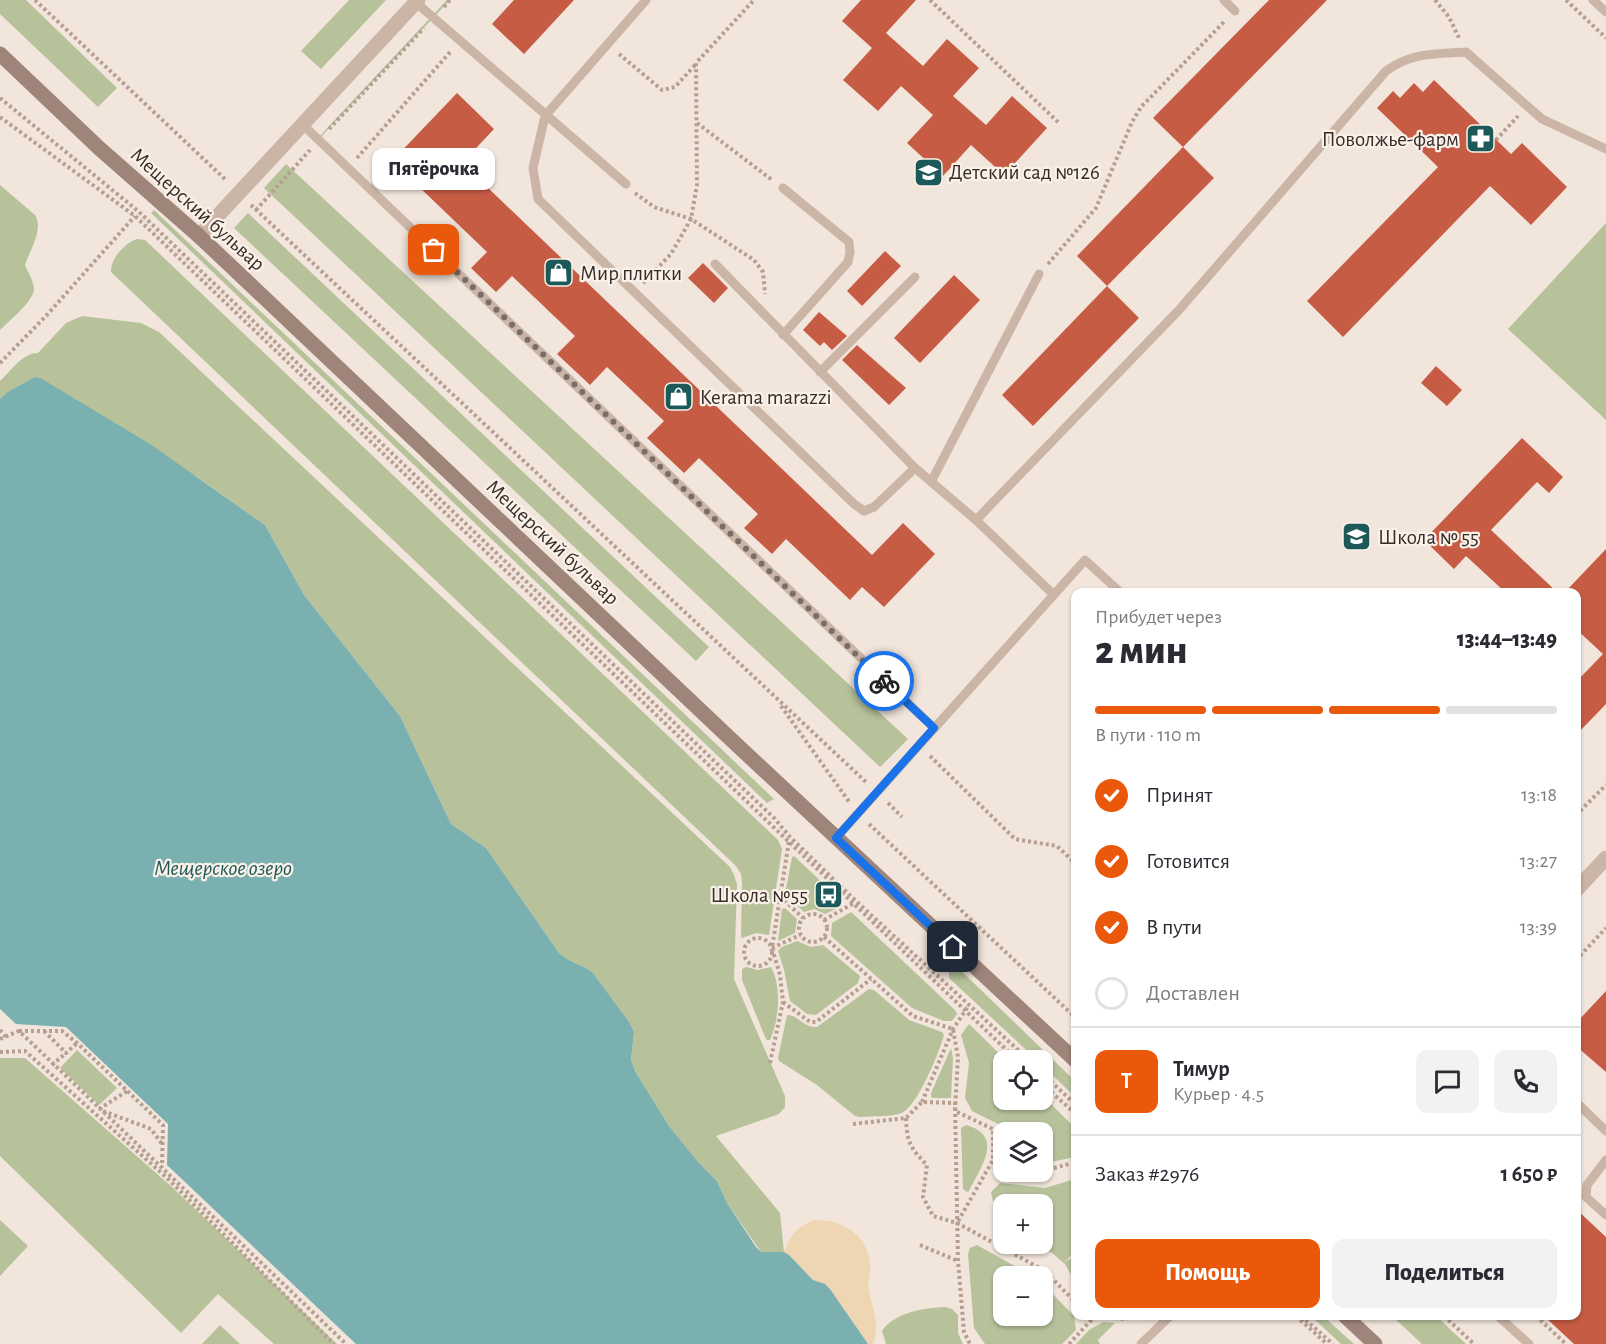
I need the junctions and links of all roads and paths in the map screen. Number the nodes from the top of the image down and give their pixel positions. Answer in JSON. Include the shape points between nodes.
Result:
{"nodes":[{"id":1,"x":35,"y":0,"type":"edge"},
{"id":2,"x":450,"y":0,"type":"edge"},
{"id":3,"x":646,"y":0,"type":"edge"},
{"id":4,"x":754,"y":0,"type":"edge"},
{"id":5,"x":930,"y":0,"type":"edge"},
{"id":6,"x":1224,"y":0,"type":"edge"},
{"id":7,"x":1435,"y":0,"type":"edge"},
{"id":8,"x":1566,"y":0,"type":"edge"},
{"id":9,"x":1593,"y":0,"type":"edge"},
{"id":10,"x":416,"y":1,"type":"edge"},
{"id":11,"x":1235,"y":11,"type":"joint"},
{"id":12,"x":1606,"y":12,"type":"edge"},
{"id":13,"x":433,"y":18,"type":"junction"},
{"id":14,"x":1606,"y":38,"type":"edge"},
{"id":15,"x":459,"y":41,"type":"junction"},
{"id":16,"x":608,"y":44,"type":"junction"},
{"id":17,"x":1466,"y":52,"type":"junction"},
{"id":18,"x":0,"y":54,"type":"edge"},
{"id":19,"x":696,"y":63,"type":"junction"},
{"id":20,"x":0,"y":98,"type":"edge"},
{"id":21,"x":1527,"y":106,"type":"junction"},
{"id":22,"x":545,"y":116,"type":"junction"},
{"id":23,"x":0,"y":117,"type":"edge"},
{"id":24,"x":697,"y":122,"type":"junction"},
{"id":25,"x":1059,"y":123,"type":"dead end"},
{"id":26,"x":302,"y":124,"type":"junction"},
{"id":27,"x":320,"y":139,"type":"junction"},
{"id":28,"x":1496,"y":140,"type":"dead end"},
{"id":29,"x":1606,"y":149,"type":"edge"},
{"id":30,"x":348,"y":167,"type":"junction"},
{"id":31,"x":626,"y":184,"type":"joint"},
{"id":32,"x":783,"y":188,"type":"joint"},
{"id":33,"x":238,"y":192,"type":"junction"},
{"id":34,"x":256,"y":210,"type":"junction"},
{"id":35,"x":138,"y":211,"type":"junction"},
{"id":36,"x":135,"y":216,"type":"junction"},
{"id":37,"x":691,"y":219,"type":"junction"},
{"id":38,"x":199,"y":236,"type":"junction"},
{"id":39,"x":715,"y":264,"type":"dead end"},
{"id":40,"x":1039,"y":274,"type":"joint"},
{"id":41,"x":915,"y":277,"type":"dead end"},
{"id":42,"x":634,"y":292,"type":"junction"},
{"id":43,"x":763,"y":315,"type":"junction"},
{"id":44,"x":783,"y":335,"type":"junction"},
{"id":45,"x":0,"y":363,"type":"edge"},
{"id":46,"x":819,"y":372,"type":"junction"},
{"id":47,"x":915,"y":468,"type":"junction"},
{"id":48,"x":930,"y":482,"type":"junction"},
{"id":49,"x":976,"y":520,"type":"junction"},
{"id":50,"x":1116,"y":588,"type":"edge"},
{"id":51,"x":1053,"y":594,"type":"junction"},
{"id":52,"x":776,"y":698,"type":"junction"},
{"id":53,"x":934,"y":728,"type":"junction"},
{"id":54,"x":918,"y":746,"type":"junction"},
{"id":55,"x":1606,"y":785,"type":"edge"},
{"id":56,"x":877,"y":792,"type":"junction"},
{"id":57,"x":1581,"y":810,"type":"edge"},
{"id":58,"x":858,"y":813,"type":"junction"},
{"id":59,"x":836,"y":838,"type":"junction"},
{"id":60,"x":789,"y":840,"type":"junction"},
{"id":61,"x":1606,"y":858,"type":"edge"},
{"id":62,"x":1071,"y":859,"type":"edge"},
{"id":63,"x":1581,"y":885,"type":"edge"},
{"id":64,"x":780,"y":896,"type":"junction"},
{"id":65,"x":855,"y":903,"type":"junction"},
{"id":66,"x":803,"y":918,"type":"junction"},
{"id":67,"x":824,"y":920,"type":"junction"},
{"id":68,"x":1606,"y":928,"type":"edge"},
{"id":69,"x":800,"y":935,"type":"junction"},
{"id":70,"x":824,"y":937,"type":"junction"},
{"id":71,"x":772,"y":948,"type":"junction"},
{"id":72,"x":1581,"y":955,"type":"edge"},
{"id":73,"x":871,"y":979,"type":"junction"},
{"id":74,"x":783,"y":1002,"type":"junction"},
{"id":75,"x":969,"y":1005,"type":"junction"},
{"id":76,"x":965,"y":1011,"type":"junction"},
{"id":77,"x":1071,"y":1013,"type":"edge"},
{"id":78,"x":953,"y":1029,"type":"junction"},
{"id":79,"x":0,"y":1030,"type":"edge"},
{"id":80,"x":44,"y":1030,"type":"junction"},
{"id":81,"x":20,"y":1031,"type":"junction"},
{"id":82,"x":6,"y":1037,"type":"junction"},
{"id":83,"x":0,"y":1039,"type":"edge"},
{"id":84,"x":77,"y":1043,"type":"junction"},
{"id":85,"x":1006,"y":1050,"type":"edge"},
{"id":86,"x":1018,"y":1050,"type":"edge"},
{"id":87,"x":0,"y":1052,"type":"edge"},
{"id":88,"x":66,"y":1053,"type":"junction"},
{"id":89,"x":1071,"y":1056,"type":"edge"},
{"id":90,"x":771,"y":1063,"type":"dead end"},
{"id":91,"x":52,"y":1065,"type":"junction"},
{"id":92,"x":1053,"y":1084,"type":"edge"},
{"id":93,"x":127,"y":1091,"type":"junction"},
{"id":94,"x":1053,"y":1094,"type":"edge"},
{"id":95,"x":1071,"y":1100,"type":"edge"},
{"id":96,"x":922,"y":1102,"type":"junction"},
{"id":97,"x":1581,"y":1107,"type":"edge"},
{"id":98,"x":99,"y":1109,"type":"junction"},
{"id":99,"x":1071,"y":1110,"type":"edge"},
{"id":100,"x":955,"y":1111,"type":"junction"},
{"id":101,"x":906,"y":1118,"type":"junction"},
{"id":102,"x":853,"y":1124,"type":"dead end"},
{"id":103,"x":993,"y":1129,"type":"edge"},
{"id":104,"x":1606,"y":1131,"type":"edge"},
{"id":105,"x":163,"y":1145,"type":"junction"},
{"id":106,"x":993,"y":1160,"type":"edge"},
{"id":107,"x":1606,"y":1160,"type":"edge"},
{"id":108,"x":1071,"y":1163,"type":"edge"},
{"id":109,"x":162,"y":1168,"type":"junction"},
{"id":110,"x":1053,"y":1168,"type":"edge"},
{"id":111,"x":1606,"y":1215,"type":"edge"},
{"id":112,"x":957,"y":1223,"type":"junction"},
{"id":113,"x":920,"y":1245,"type":"dead end"},
{"id":114,"x":958,"y":1261,"type":"junction"},
{"id":115,"x":1071,"y":1299,"type":"edge"},
{"id":116,"x":1090,"y":1320,"type":"edge"},
{"id":117,"x":1166,"y":1320,"type":"edge"},
{"id":118,"x":1300,"y":1320,"type":"edge"},
{"id":119,"x":1306,"y":1320,"type":"edge"},
{"id":120,"x":1350,"y":1320,"type":"edge"},
{"id":121,"x":1448,"y":1320,"type":"edge"},
{"id":122,"x":1502,"y":1320,"type":"edge"},
{"id":123,"x":1540,"y":1320,"type":"edge"},
{"id":124,"x":334,"y":1344,"type":"edge"},
{"id":125,"x":346,"y":1344,"type":"edge"},
{"id":126,"x":970,"y":1344,"type":"edge"},
{"id":127,"x":1069,"y":1344,"type":"edge"},
{"id":128,"x":1141,"y":1344,"type":"edge"},
{"id":129,"x":1327,"y":1344,"type":"edge"},
{"id":130,"x":1333,"y":1344,"type":"edge"},
{"id":131,"x":1375,"y":1344,"type":"edge"},
{"id":132,"x":1474,"y":1344,"type":"edge"},
{"id":133,"x":1529,"y":1344,"type":"edge"},
{"id":134,"x":1566,"y":1344,"type":"edge"}],
"edges":[{"from":1,"to":33,"type":"path"},
{"from":2,"to":13,"type":"path"},
{"from":3,"to":16,"type":"lane"},
{"from":4,"to":19,"type":"path"},
{"from":5,"to":25,"type":"path"},
{"from":6,"to":11,"type":"lane"},
{"from":7,"to":17,"type":"path","via":[[1449,17]]},
{"from":8,"to":14,"type":"path"},
{"from":9,"to":12,"type":"lane"},
{"from":10,"to":13,"type":"lane"},
{"from":10,"to":26,"type":"street"},
{"from":11,"to":40,"type":"path","via":[[1141,107],[1096,208]]},
{"from":13,"to":15,"type":"lane"},
{"from":13,"to":27,"type":"path"},
{"from":15,"to":22,"type":"lane"},
{"from":15,"to":30,"type":"path"},
{"from":16,"to":19,"type":"path","via":[[662,90],[675,87]]},
{"from":16,"to":22,"type":"lane"},
{"from":17,"to":21,"type":"lane"},
{"from":17,"to":49,"type":"lane","via":[[1417,56],[1386,71],[1179,309]]},
{"from":18,"to":38,"type":"main road","name":"Мещерский бульвар"},
{"from":19,"to":24,"type":"path"},
{"from":20,"to":35,"type":"path"},
{"from":21,"to":28,"type":"path"},
{"from":21,"to":29,"type":"lane","via":[[1542,119]]},
{"from":22,"to":31,"type":"lane"},
{"from":22,"to":42,"type":"lane","via":[[533,168],[538,199]]},
{"from":23,"to":36,"type":"path"},
{"from":24,"to":32,"type":"path"},
{"from":24,"to":37,"type":"path","via":[[697,185]]},
{"from":26,"to":27,"type":"lane"},
{"from":26,"to":33,"type":"street"},
{"from":27,"to":30,"type":"lane"},
{"from":27,"to":34,"type":"path"},
{"from":30,"to":53,"type":"lane"},
{"from":31,"to":37,"type":"path","via":[[654,207]]},
{"from":32,"to":44,"type":"lane","via":[[849,242],[850,252],[848,262]]},
{"from":33,"to":34,"type":"path"},
{"from":33,"to":38,"type":"street"},
{"from":34,"to":52,"type":"path"},
{"from":35,"to":36,"type":"path"},
{"from":35,"to":60,"type":"path","via":[[765,810]]},
{"from":36,"to":45,"type":"path"},
{"from":36,"to":60,"type":"path"},
{"from":37,"to":42,"type":"path","via":[[671,254]]},
{"from":37,"to":43,"type":"path","via":[[754,260],[763,272]]},
{"from":38,"to":59,"type":"main road","name":"Мещерский бульвар"},
{"from":39,"to":43,"type":"lane"},
{"from":40,"to":48,"type":"lane"},
{"from":41,"to":46,"type":"lane"},
{"from":42,"to":47,"type":"lane","via":[[864,511],[874,507]]},
{"from":43,"to":44,"type":"lane"},
{"from":44,"to":46,"type":"lane"},
{"from":46,"to":47,"type":"lane"},
{"from":47,"to":48,"type":"lane"},
{"from":48,"to":49,"type":"lane"},
{"from":49,"to":51,"type":"lane"},
{"from":50,"to":51,"type":"lane","via":[[1085,560]]},
{"from":51,"to":53,"type":"lane"},
{"from":52,"to":56,"type":"path"},
{"from":52,"to":58,"type":"path"},
{"from":53,"to":54,"type":"lane"},
{"from":54,"to":56,"type":"lane"},
{"from":54,"to":62,"type":"path","via":[[1015,839],[1057,846]]},
{"from":55,"to":57,"type":"path"},
{"from":56,"to":58,"type":"lane"},
{"from":58,"to":59,"type":"lane"},
{"from":58,"to":77,"type":"path"},
{"from":59,"to":89,"type":"main road","name":"Мещерский бульвар"},
{"from":60,"to":64,"type":"path"},
{"from":60,"to":65,"type":"path"},
{"from":61,"to":63,"type":"street"},
{"from":64,"to":66,"type":"path"},
{"from":64,"to":71,"type":"path"},
{"from":65,"to":67,"type":"path"},
{"from":65,"to":75,"type":"path"},
{"from":65,"to":76,"type":"path"},
{"from":66,"to":67,"type":"path","via":[[816,914]]},
{"from":66,"to":69,"type":"path"},
{"from":67,"to":70,"type":"path"},
{"from":68,"to":72,"type":"path"},
{"from":69,"to":70,"type":"path","via":[[812,942]]},
{"from":69,"to":71,"type":"path"},
{"from":70,"to":73,"type":"path"},
{"from":71,"to":71,"type":"path","via":[[769,961],[761,966],[752,965],[744,955],[748,941],[757,938],[766,940]]},
{"from":71,"to":74,"type":"path"},
{"from":73,"to":74,"type":"path","via":[[816,1022],[810,1022]]},
{"from":73,"to":78,"type":"path","via":[[913,1016]]},
{"from":74,"to":90,"type":"path"},
{"from":75,"to":76,"type":"path"},
{"from":75,"to":86,"type":"path"},
{"from":76,"to":78,"type":"path"},
{"from":76,"to":85,"type":"path"},
{"from":78,"to":96,"type":"path"},
{"from":78,"to":100,"type":"path","via":[[958,1057]]},
{"from":79,"to":82,"type":"path"},
{"from":80,"to":81,"type":"path"},
{"from":80,"to":84,"type":"path","via":[[62,1031]]},
{"from":80,"to":88,"type":"path"},
{"from":81,"to":82,"type":"path"},
{"from":81,"to":91,"type":"path"},
{"from":82,"to":83,"type":"path"},
{"from":84,"to":88,"type":"path"},
{"from":84,"to":93,"type":"path"},
{"from":87,"to":124,"type":"path","via":[[25,1051],[167,1178]]},
{"from":88,"to":91,"type":"path"},
{"from":91,"to":98,"type":"path"},
{"from":92,"to":95,"type":"path"},
{"from":93,"to":98,"type":"path"},
{"from":93,"to":105,"type":"path","via":[[163,1125]]},
{"from":94,"to":99,"type":"path"},
{"from":96,"to":100,"type":"path","via":[[955,1103]]},
{"from":96,"to":101,"type":"path"},
{"from":97,"to":104,"type":"lane"},
{"from":98,"to":105,"type":"path","via":[[151,1129]]},
{"from":98,"to":109,"type":"path"},
{"from":100,"to":103,"type":"path"},
{"from":100,"to":112,"type":"path"},
{"from":101,"to":102,"type":"path"},
{"from":101,"to":112,"type":"path","via":[[913,1151],[927,1165],[923,1197],[933,1216]]},
{"from":105,"to":109,"type":"path"},
{"from":106,"to":112,"type":"path"},
{"from":107,"to":111,"type":"lane","via":[[1587,1185],[1586,1197]]},
{"from":108,"to":110,"type":"path"},
{"from":109,"to":125,"type":"path"},
{"from":112,"to":114,"type":"path"},
{"from":112,"to":115,"type":"path","via":[[1045,1271]]},
{"from":113,"to":114,"type":"path"},
{"from":114,"to":126,"type":"path","via":[[964,1332]]},
{"from":116,"to":127,"type":"path"},
{"from":117,"to":128,"type":"lane"},
{"from":118,"to":129,"type":"path"},
{"from":119,"to":130,"type":"path"},
{"from":120,"to":131,"type":"main road"},
{"from":121,"to":132,"type":"path"},
{"from":122,"to":133,"type":"lane"},
{"from":123,"to":134,"type":"path"}]}
